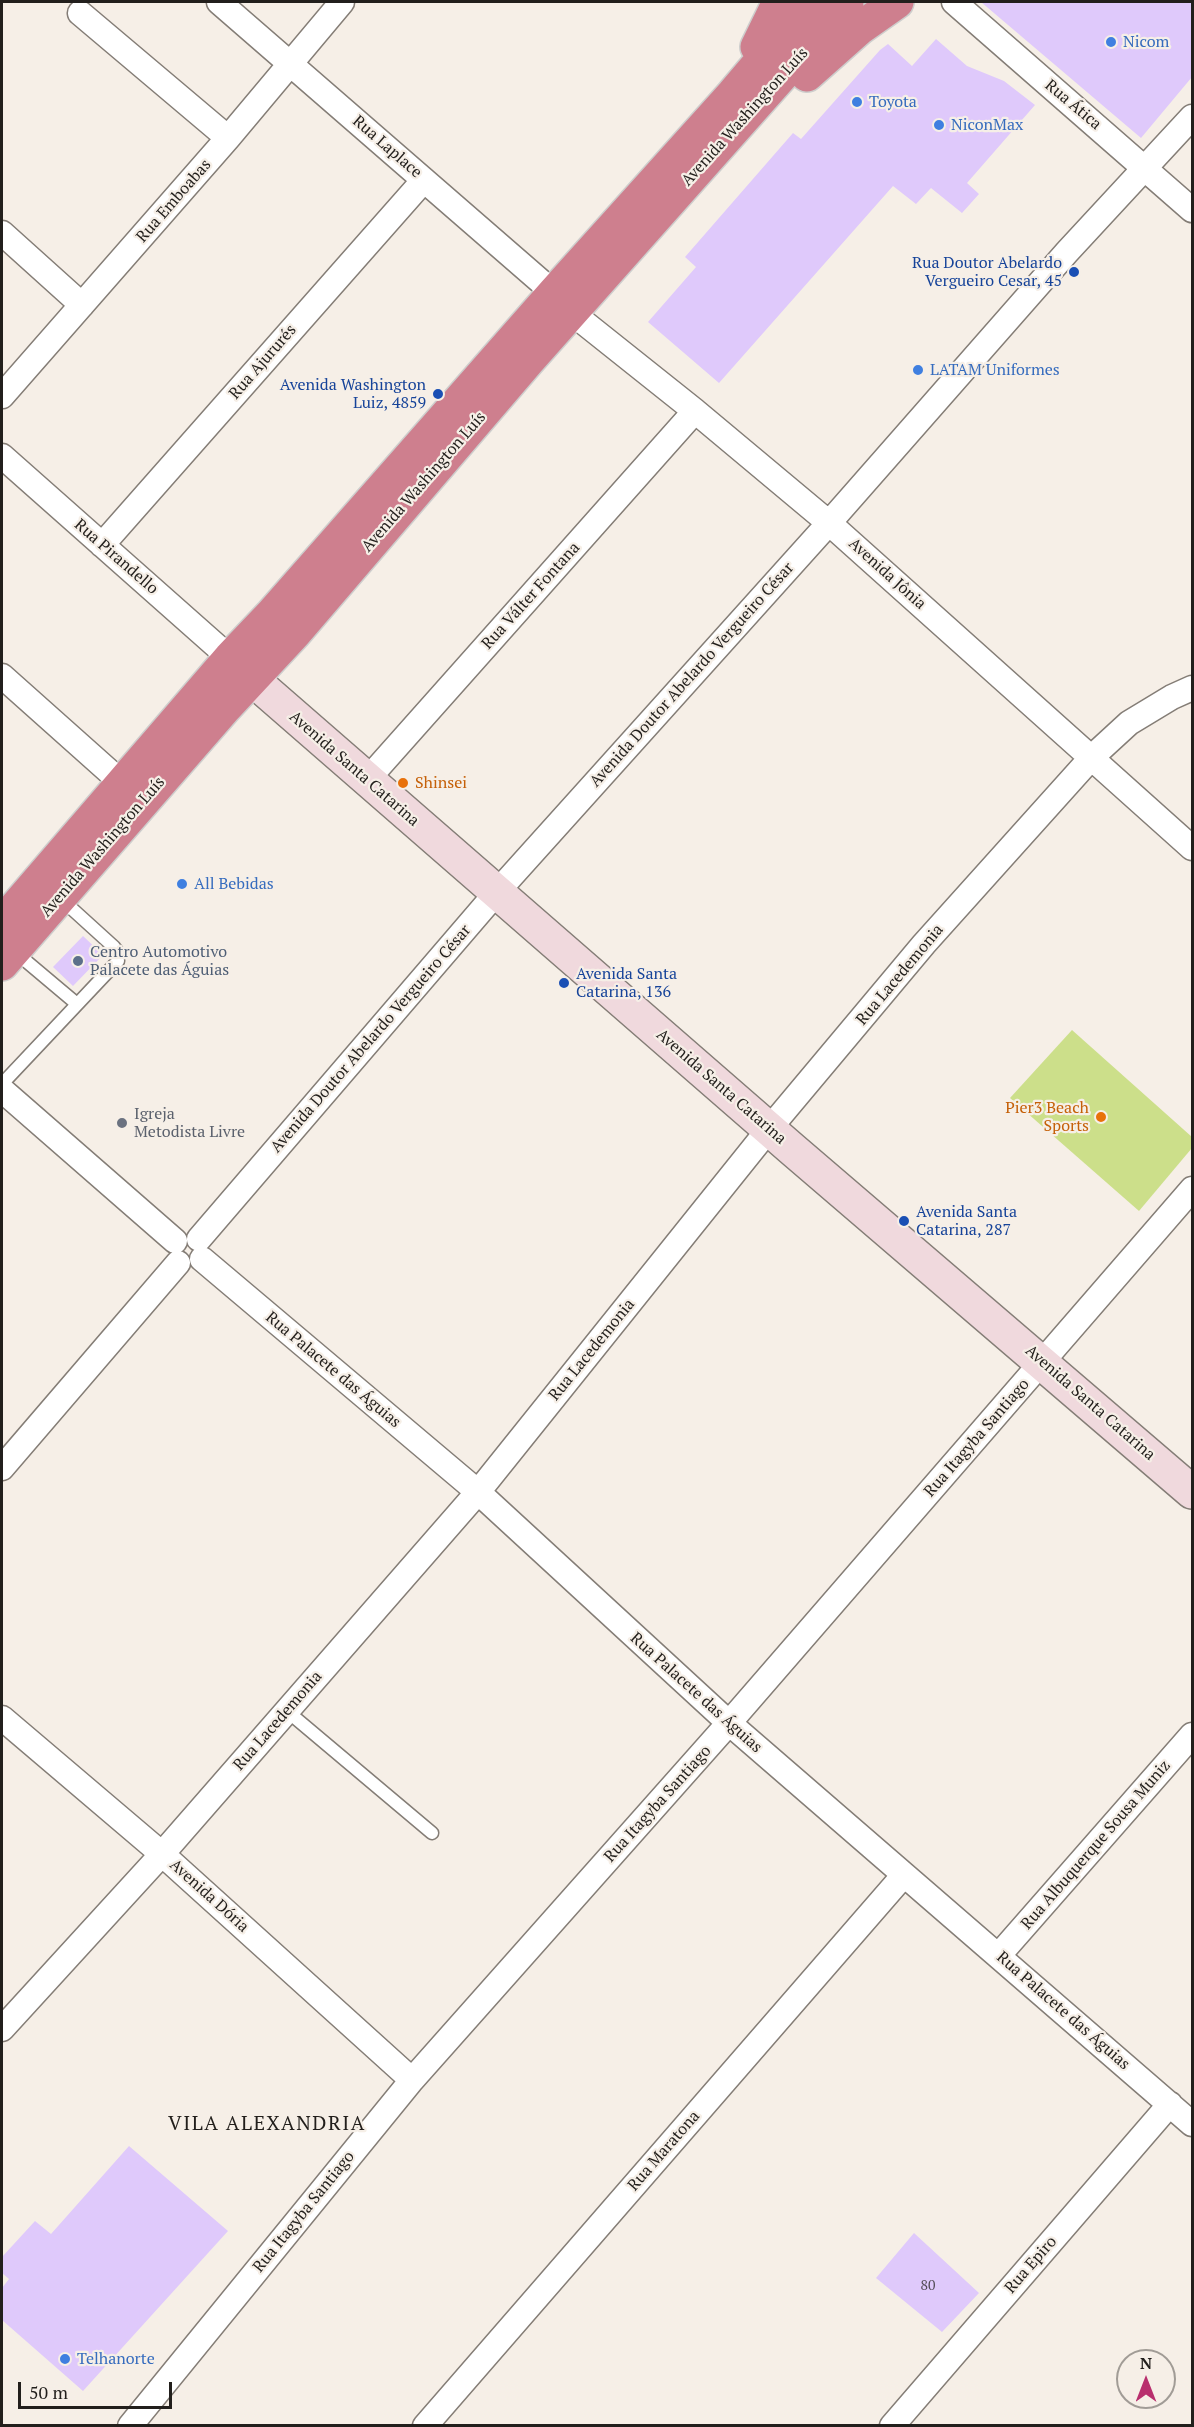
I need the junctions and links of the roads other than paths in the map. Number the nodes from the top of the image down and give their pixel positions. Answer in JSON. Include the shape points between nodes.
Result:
{"nodes":[{"id":1,"x":219,"y":2,"type":"edge"},
{"id":2,"x":342,"y":2,"type":"edge"},
{"id":3,"x":779,"y":2,"type":"edge"},
{"id":4,"x":811,"y":2,"type":"edge"},
{"id":5,"x":847,"y":2,"type":"edge"},
{"id":6,"x":897,"y":2,"type":"edge"},
{"id":7,"x":954,"y":2,"type":"edge"},
{"id":8,"x":80,"y":14,"type":"dead end"},
{"id":9,"x":290,"y":63,"type":"junction"},
{"id":10,"x":744,"y":100,"type":"junction"},
{"id":11,"x":1192,"y":117,"type":"edge"},
{"id":12,"x":228,"y":138,"type":"junction"},
{"id":13,"x":1147,"y":168,"type":"junction"},
{"id":14,"x":424,"y":180,"type":"junction"},
{"id":15,"x":1192,"y":210,"type":"edge"},
{"id":16,"x":2,"y":233,"type":"edge"},
{"id":17,"x":563,"y":303,"type":"junction"},
{"id":18,"x":82,"y":305,"type":"junction"},
{"id":19,"x":2,"y":396,"type":"edge"},
{"id":20,"x":695,"y":411,"type":"junction"},
{"id":21,"x":2,"y":456,"type":"edge"},
{"id":22,"x":829,"y":523,"type":"junction"},
{"id":23,"x":102,"y":545,"type":"junction"},
{"id":24,"x":241,"y":668,"type":"junction"},
{"id":25,"x":2,"y":676,"type":"edge"},
{"id":26,"x":1192,"y":688,"type":"edge"},
{"id":27,"x":1092,"y":757,"type":"junction"},
{"id":28,"x":366,"y":781,"type":"junction"},
{"id":29,"x":122,"y":783,"type":"junction"},
{"id":30,"x":1192,"y":848,"type":"edge"},
{"id":31,"x":497,"y":892,"type":"junction"},
{"id":32,"x":59,"y":898,"type":"junction"},
{"id":33,"x":5,"y":946,"type":"edge"},
{"id":34,"x":77,"y":1004,"type":"junction"},
{"id":35,"x":2,"y":1084,"type":"edge"},
{"id":36,"x":2,"y":1090,"type":"edge"},
{"id":37,"x":770,"y":1129,"type":"junction"},
{"id":38,"x":1192,"y":1189,"type":"edge"},
{"id":39,"x":189,"y":1250,"type":"junction"},
{"id":40,"x":1043,"y":1362,"type":"junction"},
{"id":41,"x":2,"y":1468,"type":"edge"},
{"id":42,"x":478,"y":1492,"type":"junction"},
{"id":43,"x":1192,"y":1492,"type":"edge"},
{"id":44,"x":286,"y":1711,"type":"junction"},
{"id":45,"x":2,"y":1718,"type":"edge"},
{"id":46,"x":729,"y":1724,"type":"junction"},
{"id":47,"x":1192,"y":1735,"type":"edge"},
{"id":48,"x":432,"y":1833,"type":"dead end"},
{"id":49,"x":162,"y":1854,"type":"junction"},
{"id":50,"x":903,"y":1876,"type":"junction"},
{"id":51,"x":999,"y":1955,"type":"junction"},
{"id":52,"x":2,"y":2029,"type":"edge"},
{"id":53,"x":412,"y":2080,"type":"junction"},
{"id":54,"x":1170,"y":2104,"type":"junction"},
{"id":55,"x":1192,"y":2124,"type":"edge"},
{"id":56,"x":130,"y":2426,"type":"edge"},
{"id":57,"x":425,"y":2426,"type":"edge"},
{"id":58,"x":892,"y":2426,"type":"edge"}],
"edges":[{"from":1,"to":9,"type":"street","name":"Rua Laplace"},
{"from":2,"to":9,"type":"street","name":"Rua Emboabas"},
{"from":3,"to":10,"type":"highway"},
{"from":4,"to":10,"type":"highway","name":"Avenida Washington Luís","via":[[763,60]]},
{"from":5,"to":10,"type":"highway","name":"Avenida Washington Luís","via":[[804,50]]},
{"from":6,"to":10,"type":"highway","via":[[837,47],[797,86]]},
{"from":7,"to":13,"type":"street","name":"Rua Ática"},
{"from":8,"to":12,"type":"street"},
{"from":9,"to":12,"type":"street","name":"Rua Emboabas"},
{"from":9,"to":14,"type":"street","name":"Rua Laplace"},
{"from":10,"to":17,"type":"highway","name":"Avenida Washington Luís"},
{"from":11,"to":13,"type":"street","name":"Avenida Doutor Abelardo Vergueiro César"},
{"from":12,"to":18,"type":"street","name":"Rua Emboabas"},
{"from":13,"to":15,"type":"street","name":"Rua Ática"},
{"from":13,"to":22,"type":"street","name":"Avenida Doutor Abelardo Vergueiro César","via":[[1067,252]]},
{"from":14,"to":17,"type":"street","name":"Rua Laplace"},
{"from":14,"to":23,"type":"street","name":"Rua Ajururés"},
{"from":16,"to":18,"type":"street"},
{"from":17,"to":20,"type":"street","name":"Avenida Jônia"},
{"from":17,"to":24,"type":"highway","name":"Avenida Washington Luís","via":[[272,614]]},
{"from":18,"to":19,"type":"street","name":"Rua Emboabas"},
{"from":20,"to":22,"type":"street","name":"Avenida Jônia"},
{"from":20,"to":28,"type":"street","name":"Rua Válter Fontana"},
{"from":21,"to":23,"type":"street","name":"Rua Pirandello"},
{"from":22,"to":27,"type":"street","name":"Avenida Jônia"},
{"from":22,"to":31,"type":"street","name":"Avenida Doutor Abelardo Vergueiro César"},
{"from":23,"to":24,"type":"street","name":"Rua Pirandello"},
{"from":24,"to":28,"type":"street","name":"Avenida Santa Catarina"},
{"from":24,"to":29,"type":"highway","name":"Avenida Washington Luís"},
{"from":24,"to":32,"type":"highway","name":"Avenida Washington Luís"},
{"from":25,"to":29,"type":"street"},
{"from":26,"to":27,"type":"street","name":"Rua Lacedemonia","via":[[1129,723]]},
{"from":27,"to":30,"type":"street","name":"Avenida Jônia"},
{"from":27,"to":37,"type":"street","name":"Rua Lacedemonia","via":[[924,944]]},
{"from":28,"to":31,"type":"street","name":"Avenida Santa Catarina"},
{"from":29,"to":33,"type":"highway","name":"Avenida Washington Luís"},
{"from":31,"to":37,"type":"street","name":"Avenida Santa Catarina"},
{"from":31,"to":39,"type":"street","name":"Avenida Doutor Abelardo Vergueiro César"},
{"from":32,"to":33,"type":"highway","name":"Avenida Washington Luís"},
{"from":32,"to":34,"type":"lane","via":[[114,947],[118,956],[118,961]]},
{"from":33,"to":34,"type":"lane"},
{"from":34,"to":35,"type":"lane"},
{"from":36,"to":39,"type":"street","name":"Rua Palacete das Águias"},
{"from":37,"to":40,"type":"street","name":"Avenida Santa Catarina"},
{"from":37,"to":42,"type":"street","name":"Rua Lacedemonia"},
{"from":38,"to":40,"type":"street","name":"Rua Itagyba Santiago"},
{"from":39,"to":41,"type":"street","name":"Avenida Doutor Abelardo Vergueiro César"},
{"from":39,"to":42,"type":"street","name":"Rua Palacete das Águias"},
{"from":40,"to":43,"type":"street","name":"Avenida Santa Catarina"},
{"from":40,"to":46,"type":"street","name":"Rua Itagyba Santiago"},
{"from":42,"to":44,"type":"street","name":"Rua Lacedemonia"},
{"from":42,"to":46,"type":"street","name":"Rua Palacete das Águias"},
{"from":44,"to":48,"type":"lane"},
{"from":44,"to":49,"type":"street","name":"Rua Lacedemonia"},
{"from":45,"to":49,"type":"street","name":"Avenida Dória"},
{"from":46,"to":50,"type":"street","name":"Rua Palacete das Águias"},
{"from":46,"to":53,"type":"street","name":"Rua Itagyba Santiago"},
{"from":47,"to":51,"type":"street","name":"Rua Albuquerque Sousa Muniz"},
{"from":49,"to":52,"type":"street","name":"Rua Lacedemonia"},
{"from":49,"to":53,"type":"street","name":"Avenida Dória"},
{"from":50,"to":51,"type":"street","name":"Rua Palacete das Águias"},
{"from":50,"to":57,"type":"street","name":"Rua Maratona"},
{"from":51,"to":54,"type":"street","name":"Rua Palacete das Águias"},
{"from":53,"to":56,"type":"street","name":"Rua Itagyba Santiago"},
{"from":54,"to":55,"type":"street","name":"Rua Palacete das Águias"},
{"from":54,"to":58,"type":"street","name":"Rua Epiro"}]}
